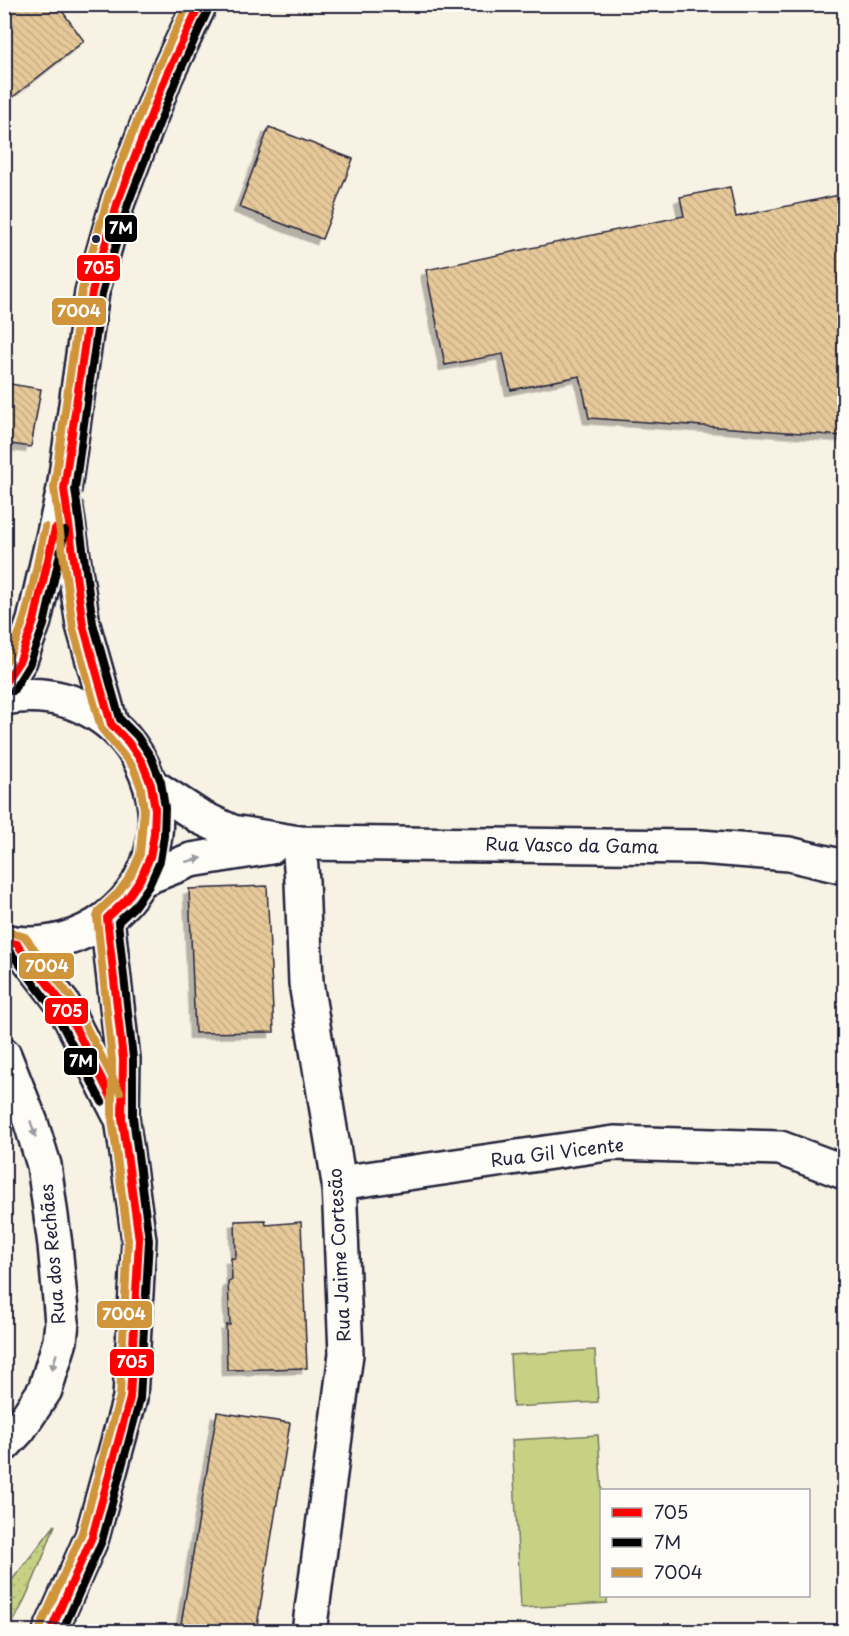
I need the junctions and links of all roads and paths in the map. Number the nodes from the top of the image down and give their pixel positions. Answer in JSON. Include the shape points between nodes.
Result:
{"nodes":[{"id":1,"x":200,"y":4,"type":"edge"},
{"id":2,"x":64,"y":489,"type":"junction"},
{"id":3,"x":4,"y":685,"type":"edge"},
{"id":4,"x":4,"y":698,"type":"edge"},
{"id":5,"x":111,"y":724,"type":"junction"},
{"id":6,"x":151,"y":785,"type":"junction"},
{"id":7,"x":299,"y":843,"type":"junction"},
{"id":8,"x":844,"y":867,"type":"edge"},
{"id":9,"x":140,"y":880,"type":"junction"},
{"id":10,"x":107,"y":918,"type":"junction"},
{"id":11,"x":11,"y":943,"type":"edge"},
{"id":12,"x":4,"y":1055,"type":"edge"},
{"id":13,"x":122,"y":1118,"type":"junction"},
{"id":14,"x":844,"y":1172,"type":"edge"},
{"id":15,"x":339,"y":1183,"type":"junction"},
{"id":16,"x":4,"y":1445,"type":"edge"},
{"id":17,"x":50,"y":1632,"type":"edge"},
{"id":18,"x":309,"y":1632,"type":"edge"}],
"edges":[{"from":1,"to":2,"type":"street","via":[[166,76],[118,201],[103,252],[92,292]]},
{"from":2,"to":3,"type":"street","via":[[34,621],[20,660]]},
{"from":2,"to":5,"type":"street","via":[[82,619]]},
{"from":4,"to":5,"type":"street","via":[[45,695],[69,700]]},
{"from":5,"to":6,"type":"street","via":[[142,762]]},
{"from":6,"to":7,"type":"street","name":"Rua Vasco da Gama","via":[[200,817],[232,832]]},
{"from":6,"to":9,"type":"street","via":[[154,834]]},
{"from":7,"to":8,"type":"street","name":"Rua Vasco da Gama","via":[[700,847],[789,854]]},
{"from":9,"to":7,"type":"street","name":"Rua Vasco da Gama","one_way":true,"via":[[191,860]]},
{"from":7,"to":15,"type":"street","name":"Rua Jaime Cortesão","via":[[306,983]]},
{"from":9,"to":10,"type":"street"},
{"from":10,"to":11,"type":"street","via":[[88,931],[65,939],[42,944]]},
{"from":10,"to":13,"type":"street","via":[[123,1059]]},
{"from":11,"to":13,"type":"street","via":[[63,1004]]},
{"from":12,"to":16,"type":"street","name":"Rua dos Rechães","one_way":true,"via":[[44,1166],[62,1322],[45,1390]]},
{"from":13,"to":17,"type":"street","via":[[140,1240],[130,1398],[92,1537]]},
{"from":14,"to":15,"type":"street","name":"Rua Gil Vicente","via":[[780,1148],[614,1143]]},
{"from":15,"to":18,"type":"street","name":"Rua Jaime Cortesão","via":[[346,1354]]}]}
